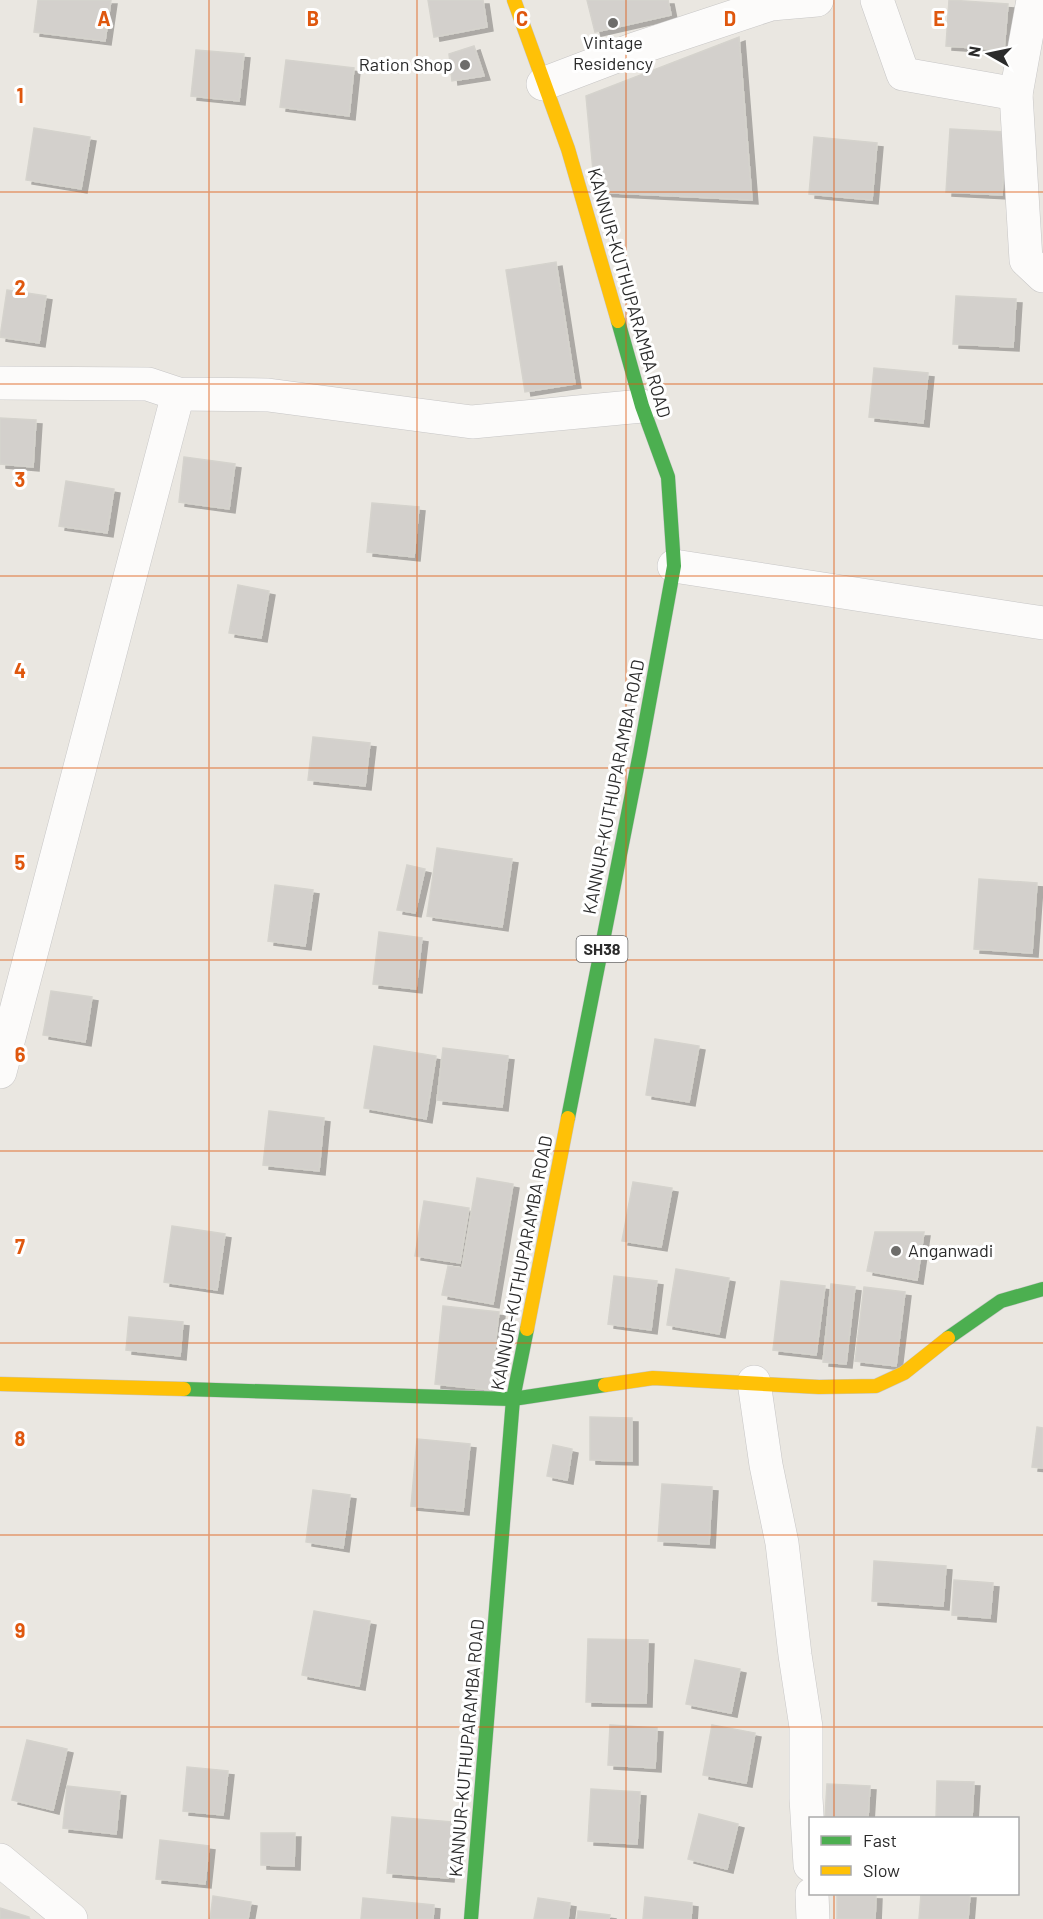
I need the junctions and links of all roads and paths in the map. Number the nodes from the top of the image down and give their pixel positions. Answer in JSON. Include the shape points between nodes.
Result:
{"nodes":[{"id":1,"x":514,"y":0,"type":"edge"},
{"id":2,"x":817,"y":0,"type":"edge"},
{"id":3,"x":877,"y":0,"type":"edge"},
{"id":4,"x":1033,"y":0,"type":"edge"},
{"id":5,"x":543,"y":84,"type":"junction"},
{"id":6,"x":1016,"y":94,"type":"junction"},
{"id":7,"x":1043,"y":276,"type":"edge"},
{"id":8,"x":0,"y":383,"type":"edge"},
{"id":9,"x":178,"y":394,"type":"junction"},
{"id":10,"x":642,"y":406,"type":"junction"},
{"id":11,"x":674,"y":566,"type":"junction"},
{"id":12,"x":1043,"y":623,"type":"edge"},
{"id":13,"x":0,"y":1072,"type":"edge"},
{"id":14,"x":1043,"y":1289,"type":"edge"},
{"id":15,"x":754,"y":1382,"type":"junction"},
{"id":16,"x":0,"y":1384,"type":"edge"},
{"id":17,"x":513,"y":1399,"type":"junction"},
{"id":18,"x":809,"y":1848,"type":"edge"},
{"id":19,"x":0,"y":1860,"type":"edge"},
{"id":20,"x":812,"y":1895,"type":"edge"},
{"id":21,"x":71,"y":1919,"type":"edge"},
{"id":22,"x":471,"y":1919,"type":"edge"},
{"id":23,"x":813,"y":1919,"type":"edge"}],
"edges":[{"from":1,"to":5,"type":"main road","name":"KANNUR-KUTHUPARAMBA ROAD","number":"SH38"},
{"from":2,"to":5,"type":"street","via":[[771,4]]},
{"from":3,"to":6,"type":"street","via":[[903,74]]},
{"from":4,"to":6,"type":"street"},
{"from":5,"to":10,"type":"main road","name":"KANNUR-KUTHUPARAMBA ROAD","number":"SH38","via":[[568,149]]},
{"from":6,"to":7,"type":"street","via":[[1026,260]]},
{"from":8,"to":9,"type":"street","via":[[148,384]]},
{"from":9,"to":10,"type":"street","via":[[268,395],[472,422]]},
{"from":9,"to":13,"type":"street"},
{"from":10,"to":11,"type":"main road","name":"KANNUR-KUTHUPARAMBA ROAD","number":"SH38","via":[[668,477]]},
{"from":11,"to":12,"type":"street"},
{"from":11,"to":17,"type":"main road","name":"KANNUR-KUTHUPARAMBA ROAD","number":"SH38"},
{"from":14,"to":15,"type":"main road","via":[[1001,1301],[904,1373],[876,1386]]},
{"from":15,"to":17,"type":"main road","via":[[653,1378]]},
{"from":15,"to":18,"type":"street","via":[[782,1543],[806,1727]]},
{"from":16,"to":17,"type":"main road"},
{"from":17,"to":22,"type":"main road","name":"KANNUR-KUTHUPARAMBA ROAD","number":"SH38"},
{"from":19,"to":21,"type":"street"},
{"from":20,"to":23,"type":"street"}]}
